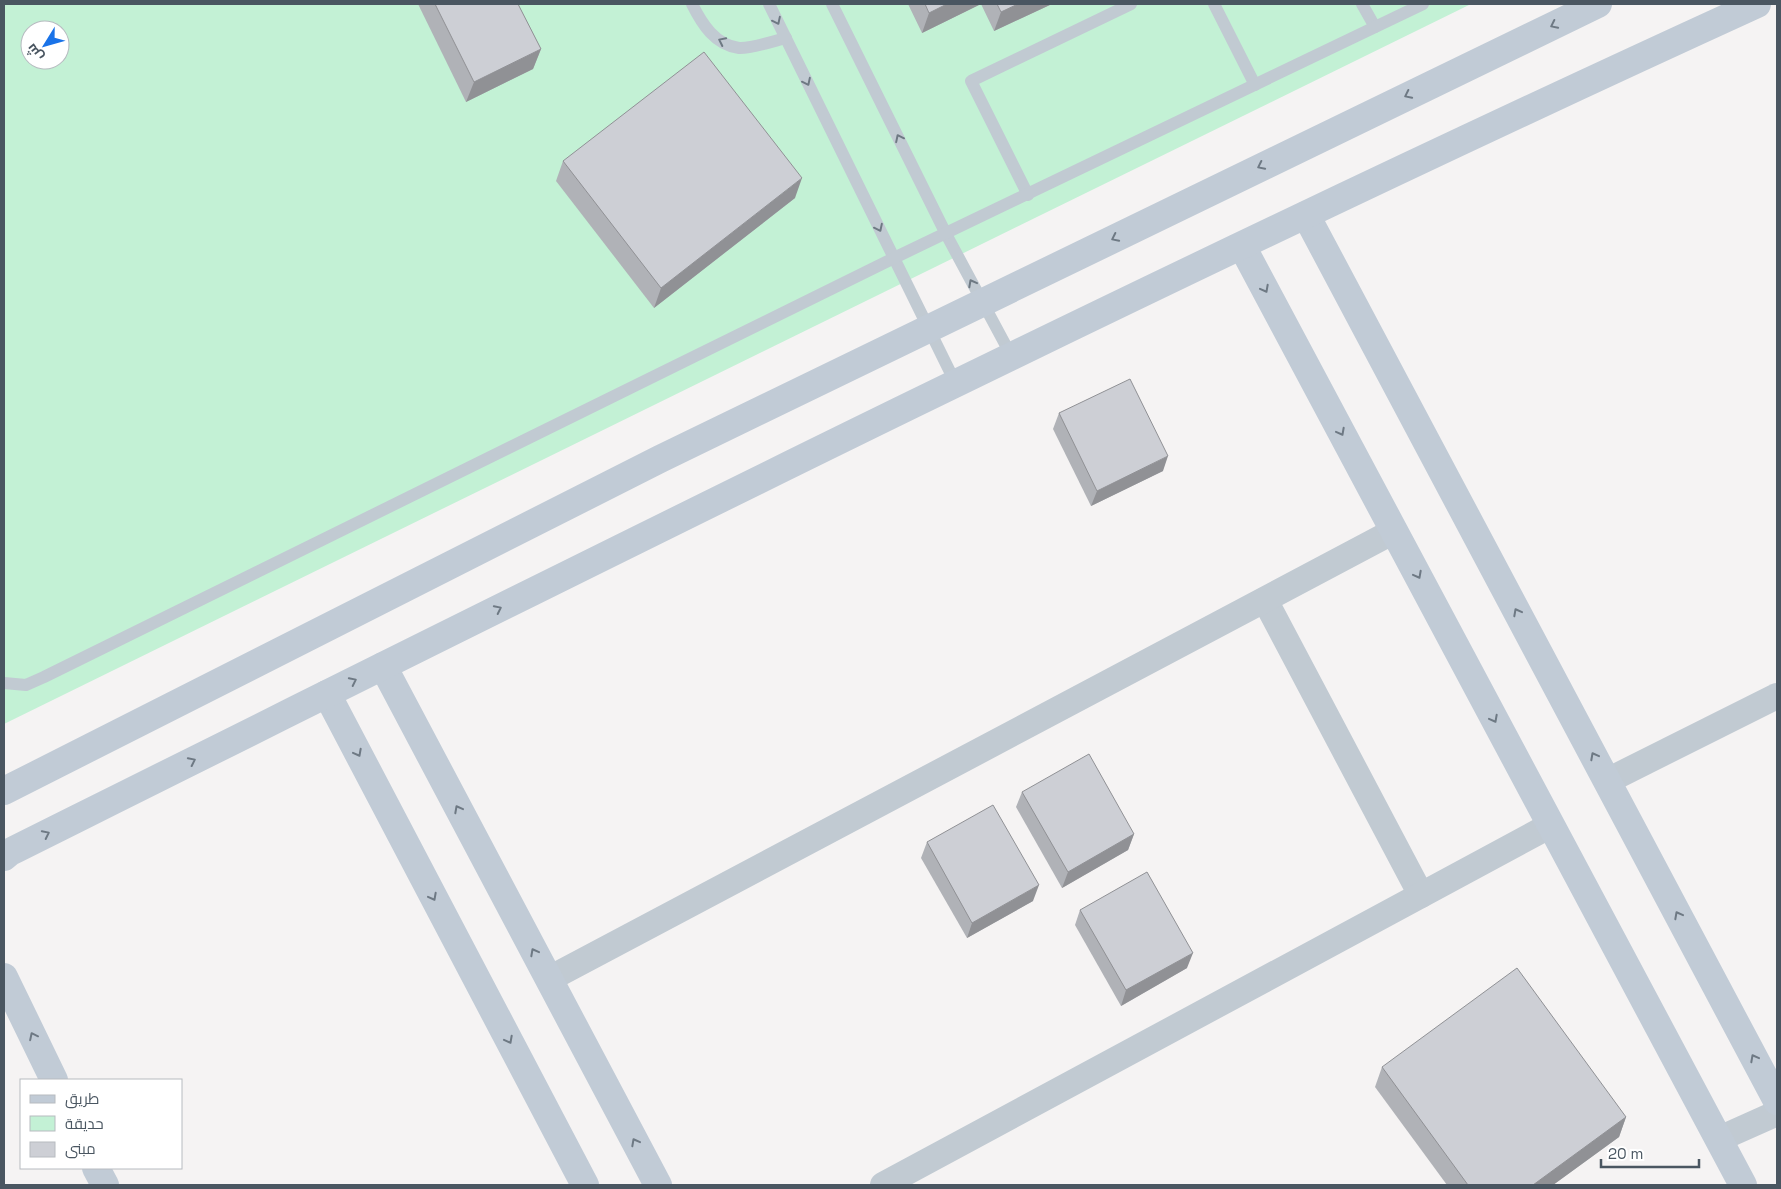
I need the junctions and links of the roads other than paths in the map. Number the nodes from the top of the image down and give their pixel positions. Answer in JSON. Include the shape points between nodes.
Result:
{"nodes":[{"id":1,"x":692,"y":4,"type":"edge"},
{"id":2,"x":769,"y":4,"type":"edge"},
{"id":3,"x":832,"y":4,"type":"edge"},
{"id":4,"x":1131,"y":4,"type":"edge"},
{"id":5,"x":1214,"y":4,"type":"edge"},
{"id":6,"x":1362,"y":4,"type":"edge"},
{"id":7,"x":1423,"y":4,"type":"edge"},
{"id":8,"x":1598,"y":4,"type":"edge"},
{"id":9,"x":1756,"y":4,"type":"edge"},
{"id":10,"x":1375,"y":27,"type":"junction"},
{"id":11,"x":786,"y":38,"type":"junction"},
{"id":12,"x":1255,"y":85,"type":"junction"},
{"id":13,"x":1028,"y":195,"type":"junction"},
{"id":14,"x":1306,"y":215,"type":"junction"},
{"id":15,"x":946,"y":234,"type":"junction"},
{"id":16,"x":1242,"y":246,"type":"junction"},
{"id":17,"x":894,"y":258,"type":"junction"},
{"id":18,"x":982,"y":302,"type":"junction"},
{"id":19,"x":928,"y":328,"type":"junction"},
{"id":20,"x":1012,"y":357,"type":"junction"},
{"id":21,"x":956,"y":384,"type":"junction"},
{"id":22,"x":1394,"y":531,"type":"junction"},
{"id":23,"x":1264,"y":600,"type":"junction"},
{"id":24,"x":383,"y":666,"type":"junction"},
{"id":25,"x":4,"y":683,"type":"edge"},
{"id":26,"x":327,"y":694,"type":"junction"},
{"id":27,"x":1777,"y":696,"type":"edge"},
{"id":28,"x":1607,"y":781,"type":"junction"},
{"id":29,"x":4,"y":791,"type":"edge"},
{"id":30,"x":1551,"y":825,"type":"junction"},
{"id":31,"x":4,"y":857,"type":"edge"},
{"id":32,"x":1421,"y":895,"type":"junction"},
{"id":33,"x":4,"y":977,"type":"edge"},
{"id":34,"x":549,"y":979,"type":"junction"},
{"id":35,"x":54,"y":1079,"type":"edge"},
{"id":36,"x":1777,"y":1101,"type":"edge"},
{"id":37,"x":1777,"y":1113,"type":"edge"},
{"id":38,"x":1718,"y":1139,"type":"junction"},
{"id":39,"x":97,"y":1169,"type":"edge"},
{"id":40,"x":105,"y":1185,"type":"edge"},
{"id":41,"x":585,"y":1185,"type":"edge"},
{"id":42,"x":658,"y":1185,"type":"edge"},
{"id":43,"x":883,"y":1185,"type":"edge"},
{"id":44,"x":1743,"y":1185,"type":"edge"}],
"edges":[{"from":11,"to":1,"type":"lane","one_way":true,"via":[[740,48],[725,43],[717,40],[702,23]]},
{"from":2,"to":11,"type":"lane","one_way":true},
{"from":15,"to":3,"type":"lane","one_way":true},
{"from":4,"to":13,"type":"lane","via":[[971,81]]},
{"from":5,"to":12,"type":"lane"},
{"from":6,"to":10,"type":"lane"},
{"from":7,"to":10,"type":"lane"},
{"from":8,"to":18,"type":"main road","one_way":true},
{"from":9,"to":14,"type":"main road","via":[[1491,125]]},
{"from":10,"to":12,"type":"lane"},
{"from":11,"to":17,"type":"lane","one_way":true},
{"from":12,"to":13,"type":"lane"},
{"from":13,"to":15,"type":"lane"},
{"from":14,"to":16,"type":"main road"},
{"from":28,"to":14,"type":"main road","one_way":true},
{"from":15,"to":17,"type":"lane"},
{"from":18,"to":15,"type":"lane","one_way":true},
{"from":16,"to":20,"type":"main road"},
{"from":16,"to":22,"type":"main road","one_way":true},
{"from":17,"to":19,"type":"lane"},
{"from":17,"to":25,"type":"lane","via":[[44,677],[26,685]]},
{"from":18,"to":19,"type":"main road"},
{"from":18,"to":20,"type":"lane"},
{"from":19,"to":21,"type":"lane"},
{"from":19,"to":29,"type":"main road","via":[[660,459]]},
{"from":20,"to":21,"type":"main road"},
{"from":24,"to":21,"type":"main road","one_way":true},
{"from":22,"to":23,"type":"street"},
{"from":22,"to":30,"type":"main road","one_way":true},
{"from":23,"to":32,"type":"street"},
{"from":23,"to":34,"type":"street"},
{"from":26,"to":24,"type":"main road","one_way":true},
{"from":34,"to":24,"type":"main road","one_way":true},
{"from":31,"to":26,"type":"main road","one_way":true},
{"from":26,"to":41,"type":"main road","one_way":true},
{"from":27,"to":28,"type":"street"},
{"from":36,"to":28,"type":"main road","one_way":true},
{"from":30,"to":32,"type":"street"},
{"from":30,"to":38,"type":"main road"},
{"from":32,"to":43,"type":"street"},
{"from":35,"to":33,"type":"main road","one_way":true},
{"from":42,"to":34,"type":"main road","one_way":true},
{"from":37,"to":38,"type":"street"},
{"from":38,"to":44,"type":"main road"},
{"from":39,"to":40,"type":"main road"}]}
